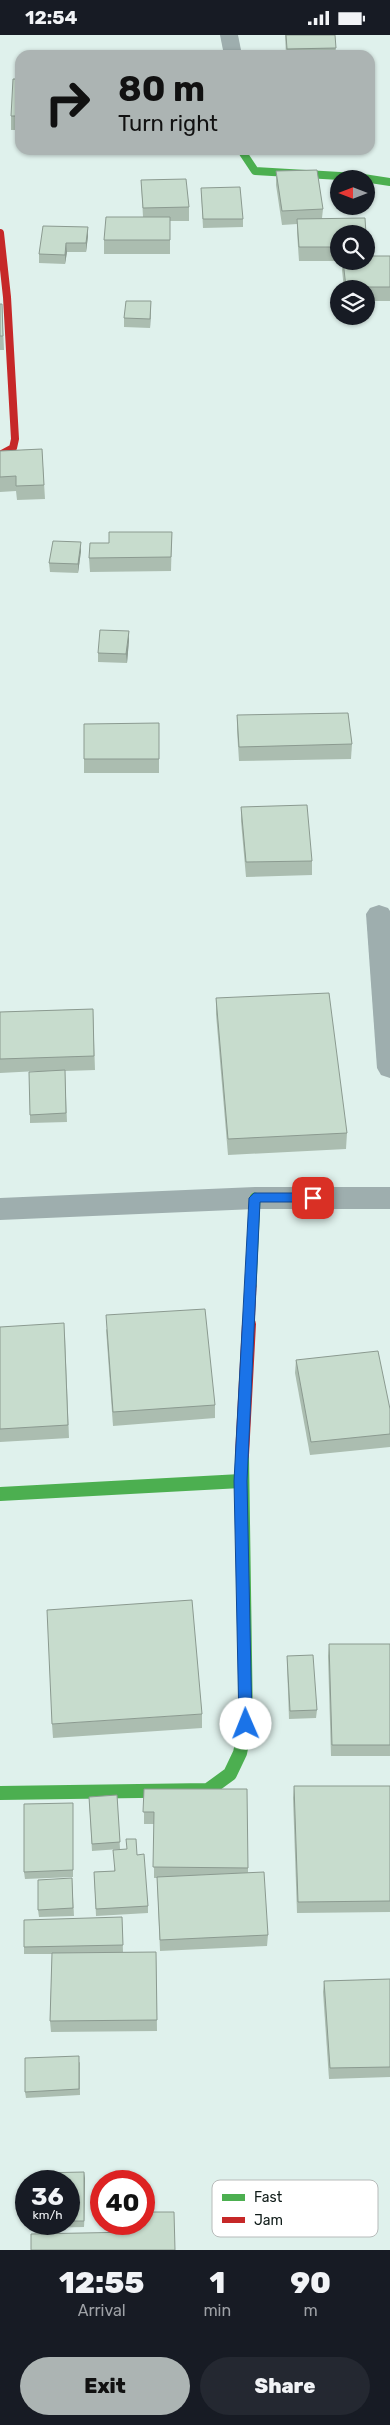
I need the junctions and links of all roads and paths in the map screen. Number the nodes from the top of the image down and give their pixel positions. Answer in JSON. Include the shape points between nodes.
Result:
{"nodes":[{"id":1,"x":229,"y":35,"type":"edge"},
{"id":2,"x":232,"y":50,"type":"edge"},
{"id":3,"x":243,"y":155,"type":"edge"},
{"id":4,"x":390,"y":182,"type":"edge"},
{"id":5,"x":0,"y":233,"type":"edge"},
{"id":6,"x":3,"y":298,"type":"edge"},
{"id":7,"x":0,"y":455,"type":"edge"},
{"id":8,"x":379,"y":914,"type":"dead end"},
{"id":9,"x":390,"y":1068,"type":"edge"},
{"id":10,"x":254,"y":1198,"type":"junction"},
{"id":11,"x":390,"y":1198,"type":"edge"},
{"id":12,"x":0,"y":1209,"type":"edge"},
{"id":13,"x":241,"y":1481,"type":"junction"},
{"id":14,"x":0,"y":1494,"type":"edge"},
{"id":15,"x":0,"y":1793,"type":"edge"}],
"edges":[{"from":1,"to":2,"type":"street"},
{"from":3,"to":4,"type":"street","via":[[255,171],[374,178]]},
{"from":5,"to":6,"type":"street"},
{"from":6,"to":7,"type":"street","via":[[15,439],[13,448]]},
{"from":8,"to":9,"type":"street"},
{"from":10,"to":11,"type":"street"},
{"from":10,"to":12,"type":"street"},
{"from":10,"to":13,"type":"street"},
{"from":13,"to":14,"type":"street"},
{"from":13,"to":15,"type":"street","via":[[246,1724],[240,1753],[230,1774],[208,1790]]}]}
